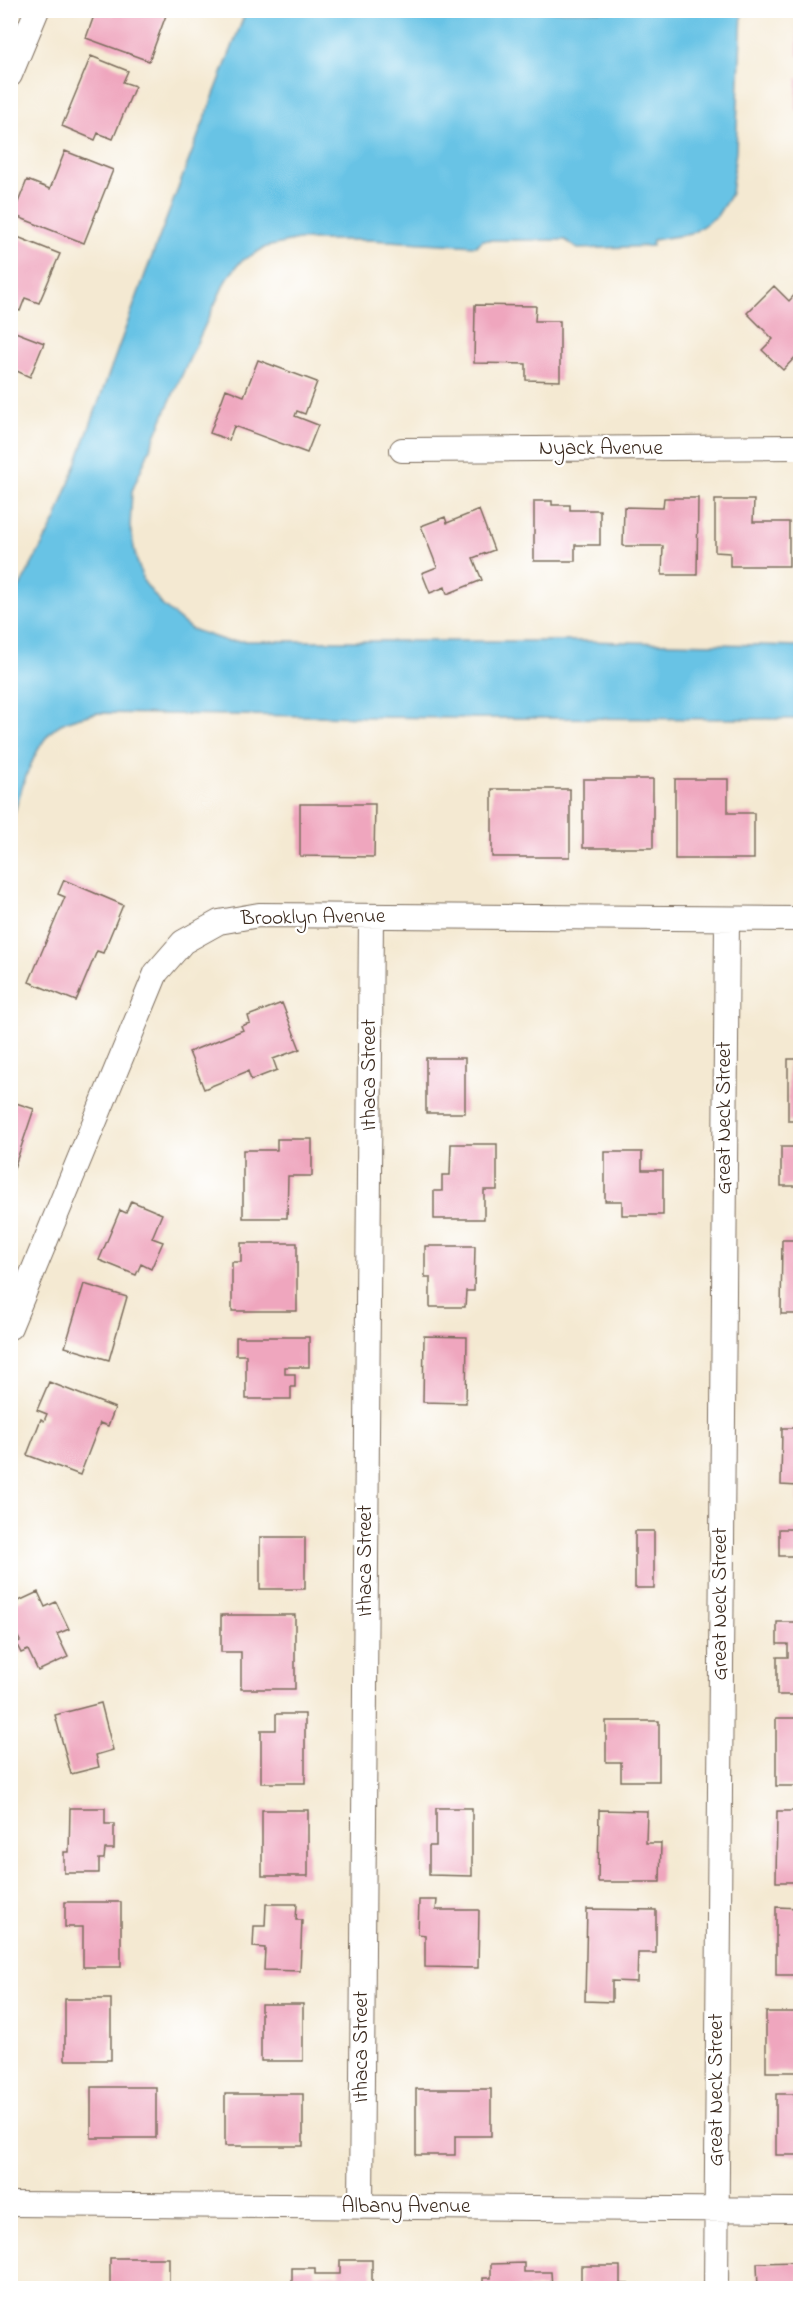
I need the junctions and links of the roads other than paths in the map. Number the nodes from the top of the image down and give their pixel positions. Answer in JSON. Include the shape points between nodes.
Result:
{"nodes":[{"id":1,"x":37,"y":10,"type":"edge"},
{"id":2,"x":10,"y":75,"type":"edge"},
{"id":3,"x":801,"y":447,"type":"edge"},
{"id":4,"x":402,"y":450,"type":"dead end"},
{"id":5,"x":371,"y":916,"type":"junction"},
{"id":6,"x":727,"y":919,"type":"junction"},
{"id":7,"x":801,"y":919,"type":"edge"},
{"id":8,"x":10,"y":1327,"type":"edge"},
{"id":9,"x":10,"y":2204,"type":"edge"},
{"id":10,"x":361,"y":2207,"type":"junction"},
{"id":11,"x":716,"y":2210,"type":"junction"},
{"id":12,"x":801,"y":2210,"type":"edge"},
{"id":13,"x":716,"y":2289,"type":"edge"}],
"edges":[{"from":1,"to":2,"type":"street"},
{"from":3,"to":4,"type":"street","name":"Nyack Avenue"},
{"from":5,"to":6,"type":"street","name":"Brooklyn Avenue"},
{"from":5,"to":8,"type":"street","name":"Brooklyn Avenue","via":[[259,915],[219,922],[183,942],[156,973]]},
{"from":5,"to":10,"type":"street","name":"Ithaca Street"},
{"from":6,"to":7,"type":"street","name":"Brooklyn Avenue"},
{"from":6,"to":11,"type":"street","name":"Great Neck Street"},
{"from":9,"to":10,"type":"street","name":"Albany Avenue"},
{"from":10,"to":11,"type":"street","name":"Albany Avenue"},
{"from":11,"to":12,"type":"street","name":"Albany Avenue"},
{"from":11,"to":13,"type":"street","name":"Great Neck Street"}]}
